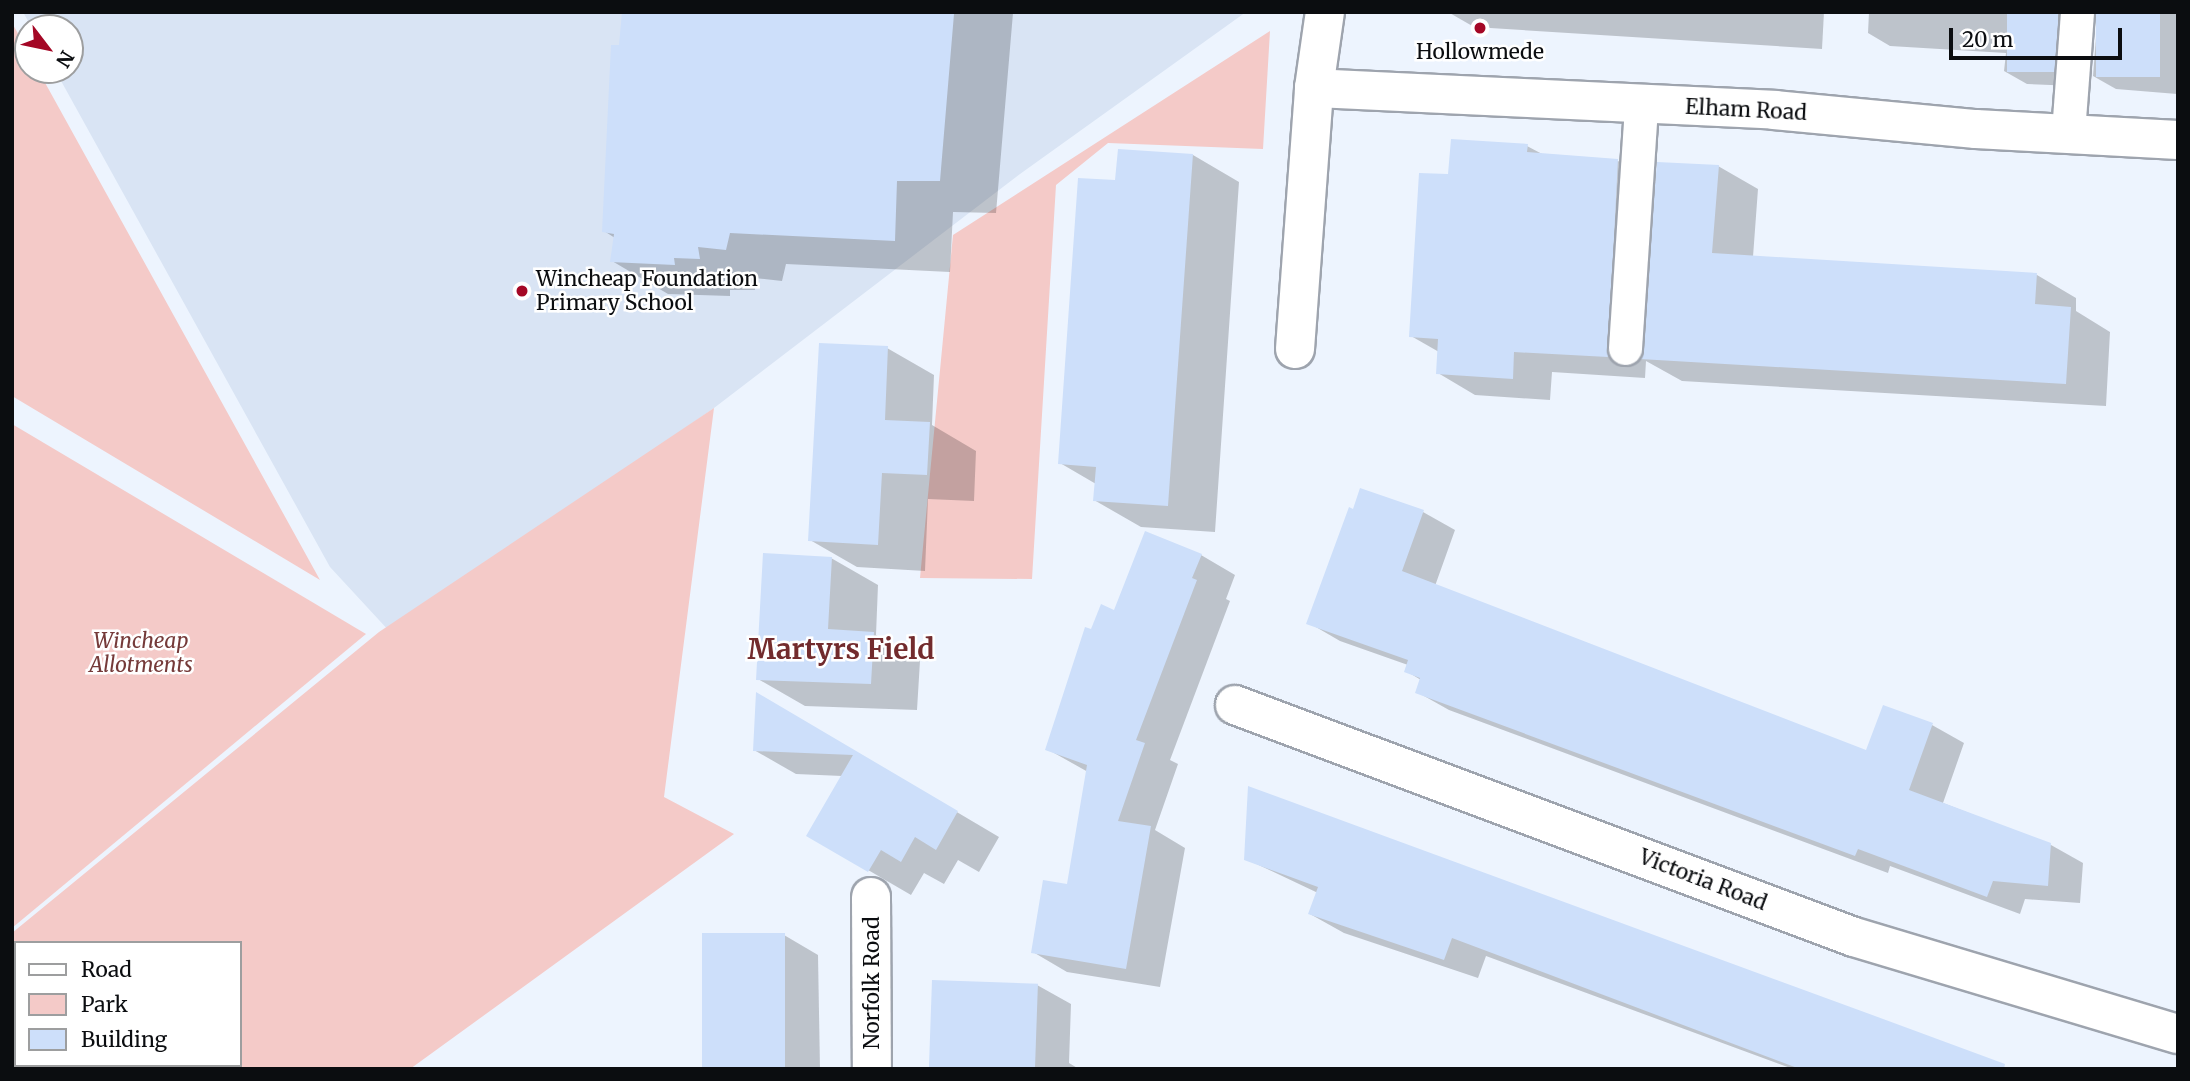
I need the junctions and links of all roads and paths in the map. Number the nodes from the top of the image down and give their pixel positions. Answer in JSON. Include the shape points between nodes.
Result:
{"nodes":[{"id":1,"x":1325,"y":12,"type":"edge"},
{"id":2,"x":2077,"y":12,"type":"edge"},
{"id":3,"x":1314,"y":88,"type":"junction"},
{"id":4,"x":1641,"y":105,"type":"junction"},
{"id":5,"x":2068,"y":132,"type":"junction"},
{"id":6,"x":2178,"y":140,"type":"edge"},
{"id":7,"x":1625,"y":348,"type":"dead end"},
{"id":8,"x":1296,"y":349,"type":"dead end"},
{"id":9,"x":1235,"y":705,"type":"dead end"},
{"id":10,"x":871,"y":897,"type":"dead end"},
{"id":11,"x":2178,"y":1034,"type":"edge"},
{"id":12,"x":872,"y":1069,"type":"edge"}],
"edges":[{"from":1,"to":3,"type":"street"},
{"from":2,"to":5,"type":"lane"},
{"from":3,"to":4,"type":"street","name":"Elham Road"},
{"from":3,"to":8,"type":"street"},
{"from":4,"to":5,"type":"street","name":"Elham Road"},
{"from":4,"to":7,"type":"lane"},
{"from":5,"to":6,"type":"street","name":"Elham Road"},
{"from":9,"to":11,"type":"street","name":"Victoria Road","via":[[1854,937]]},
{"from":10,"to":12,"type":"street","name":"Norfolk Road"}]}
